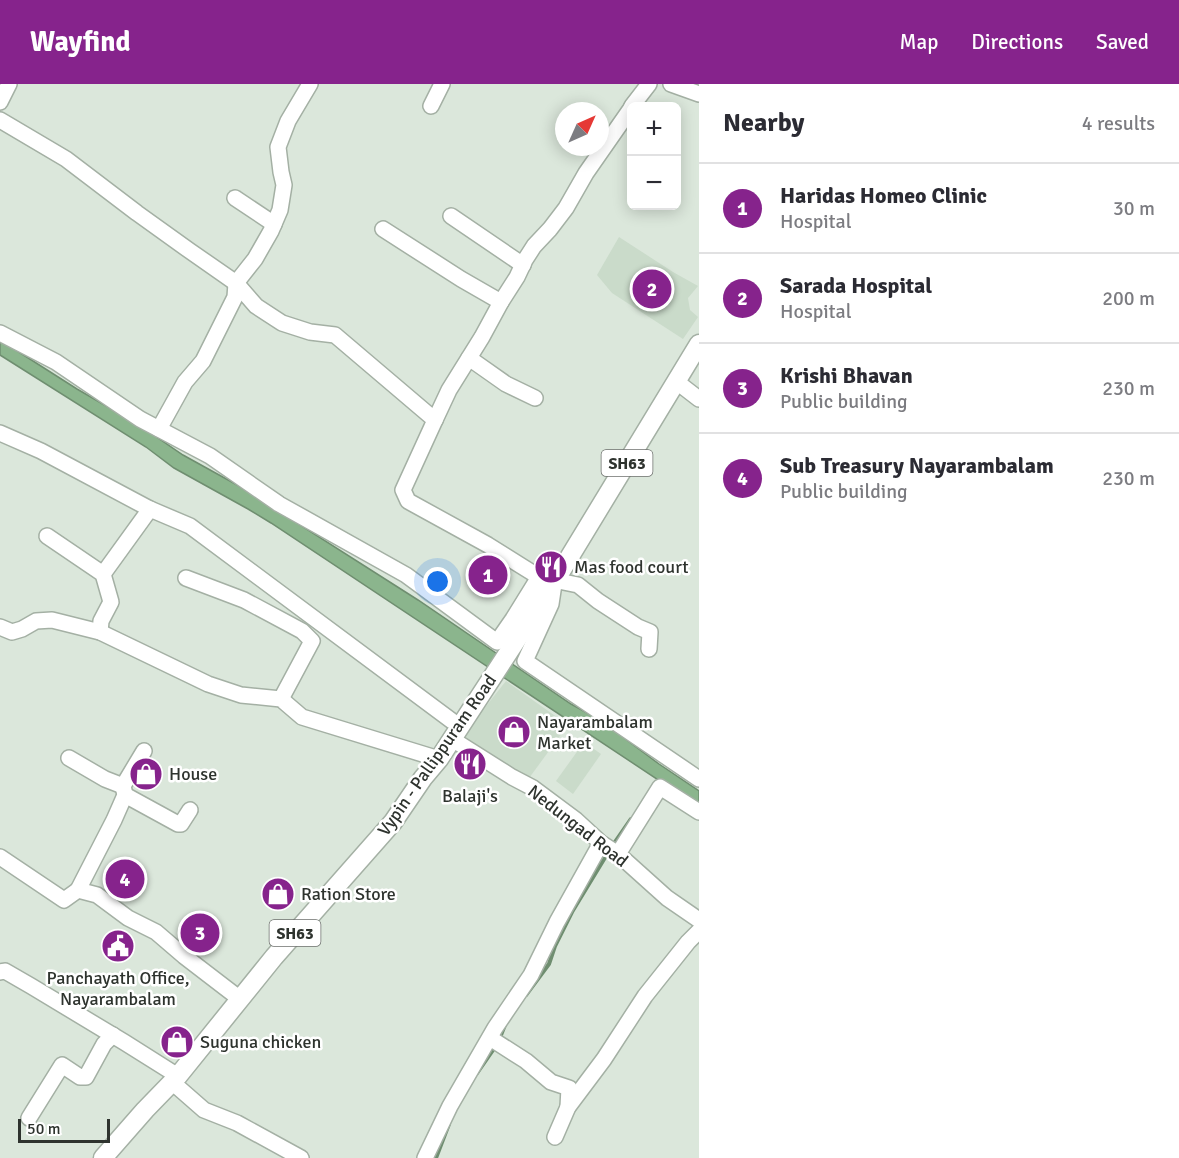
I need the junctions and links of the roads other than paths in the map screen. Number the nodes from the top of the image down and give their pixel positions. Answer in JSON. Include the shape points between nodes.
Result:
{"nodes":[{"id":1,"x":9,"y":84,"type":"edge"},
{"id":2,"x":309,"y":84,"type":"edge"},
{"id":3,"x":442,"y":84,"type":"edge"},
{"id":4,"x":649,"y":84,"type":"edge"},
{"id":5,"x":671,"y":84,"type":"edge"},
{"id":6,"x":698,"y":92,"type":"edge"},
{"id":7,"x":0,"y":102,"type":"edge"},
{"id":8,"x":636,"y":102,"type":"edge"},
{"id":9,"x":431,"y":106,"type":"dead end"},
{"id":10,"x":627,"y":114,"type":"edge"},
{"id":11,"x":0,"y":120,"type":"edge"},
{"id":12,"x":235,"y":198,"type":"dead end"},
{"id":13,"x":451,"y":216,"type":"dead end"},
{"id":14,"x":274,"y":224,"type":"junction"},
{"id":15,"x":383,"y":229,"type":"dead end"},
{"id":16,"x":523,"y":265,"type":"junction"},
{"id":17,"x":236,"y":283,"type":"junction"},
{"id":18,"x":501,"y":302,"type":"junction"},
{"id":19,"x":0,"y":333,"type":"edge"},
{"id":20,"x":699,"y":344,"type":"edge"},
{"id":21,"x":469,"y":358,"type":"junction"},
{"id":22,"x":676,"y":382,"type":"junction"},
{"id":23,"x":535,"y":398,"type":"dead end"},
{"id":24,"x":699,"y":399,"type":"edge"},
{"id":25,"x":435,"y":420,"type":"junction"},
{"id":26,"x":159,"y":429,"type":"junction"},
{"id":27,"x":0,"y":433,"type":"edge"},
{"id":28,"x":150,"y":509,"type":"junction"},
{"id":29,"x":47,"y":536,"type":"dead end"},
{"id":30,"x":103,"y":574,"type":"junction"},
{"id":31,"x":186,"y":578,"type":"dead end"},
{"id":32,"x":547,"y":579,"type":"junction"},
{"id":33,"x":0,"y":627,"type":"edge"},
{"id":34,"x":100,"y":632,"type":"junction"},
{"id":35,"x":650,"y":650,"type":"dead end"},
{"id":36,"x":281,"y":699,"type":"junction"},
{"id":37,"x":453,"y":721,"type":"dead end"},
{"id":38,"x":452,"y":739,"type":"junction"},
{"id":39,"x":144,"y":751,"type":"dead end"},
{"id":40,"x":69,"y":759,"type":"dead end"},
{"id":41,"x":439,"y":759,"type":"junction"},
{"id":42,"x":699,"y":779,"type":"edge"},
{"id":43,"x":124,"y":790,"type":"junction"},
{"id":44,"x":190,"y":810,"type":"dead end"},
{"id":45,"x":699,"y":812,"type":"edge"},
{"id":46,"x":608,"y":848,"type":"junction"},
{"id":47,"x":0,"y":857,"type":"edge"},
{"id":48,"x":78,"y":890,"type":"junction"},
{"id":49,"x":699,"y":920,"type":"edge"},
{"id":50,"x":699,"y":931,"type":"edge"},
{"id":51,"x":0,"y":972,"type":"edge"},
{"id":52,"x":240,"y":999,"type":"junction"},
{"id":53,"x":113,"y":1035,"type":"junction"},
{"id":54,"x":495,"y":1042,"type":"junction"},
{"id":55,"x":175,"y":1079,"type":"junction"},
{"id":56,"x":568,"y":1107,"type":"junction"},
{"id":57,"x":29,"y":1118,"type":"dead end"},
{"id":58,"x":555,"y":1137,"type":"dead end"},
{"id":59,"x":103,"y":1158,"type":"edge"},
{"id":60,"x":301,"y":1158,"type":"edge"},
{"id":61,"x":425,"y":1158,"type":"edge"}],
"edges":[{"from":1,"to":7,"type":"street"},
{"from":2,"to":14,"type":"street","via":[[278,147],[284,185]]},
{"from":3,"to":9,"type":"street"},
{"from":4,"to":8,"type":"street"},
{"from":5,"to":6,"type":"street"},
{"from":10,"to":16,"type":"street","via":[[566,208]]},
{"from":11,"to":17,"type":"street","via":[[66,159]]},
{"from":12,"to":14,"type":"street"},
{"from":13,"to":16,"type":"street"},
{"from":14,"to":17,"type":"street"},
{"from":15,"to":18,"type":"street"},
{"from":16,"to":18,"type":"street"},
{"from":17,"to":25,"type":"street","via":[[256,306],[282,323],[335,335]]},
{"from":17,"to":26,"type":"street","via":[[235,297],[203,361],[185,382]]},
{"from":18,"to":21,"type":"street"},
{"from":19,"to":26,"type":"street","via":[[73,372]]},
{"from":20,"to":22,"type":"main road","name":"Vypin - Pallippuram Road","number":"SH63"},
{"from":21,"to":23,"type":"street","via":[[506,384]]},
{"from":21,"to":25,"type":"street"},
{"from":22,"to":24,"type":"street"},
{"from":22,"to":32,"type":"main road","name":"Vypin - Pallippuram Road","number":"SH63"},
{"from":25,"to":32,"type":"street","via":[[403,490],[408,501]]},
{"from":26,"to":32,"type":"street","via":[[210,456],[279,504],[406,575],[496,642]]},
{"from":27,"to":28,"type":"street"},
{"from":28,"to":30,"type":"street"},
{"from":28,"to":37,"type":"street","via":[[190,526]]},
{"from":29,"to":30,"type":"street"},
{"from":30,"to":34,"type":"street","via":[[111,602]]},
{"from":31,"to":36,"type":"street","via":[[244,600],[302,631],[312,641]]},
{"from":32,"to":35,"type":"street","via":[[578,585],[650,632]]},
{"from":32,"to":38,"type":"main road","name":"Vypin - Pallippuram Road","number":"SH63"},
{"from":32,"to":42,"type":"street","via":[[551,604],[525,661]]},
{"from":33,"to":34,"type":"street","via":[[12,632],[36,621],[52,620]]},
{"from":34,"to":36,"type":"street","via":[[208,684],[241,695]]},
{"from":36,"to":41,"type":"street","via":[[302,717]]},
{"from":38,"to":41,"type":"main road","name":"Vypin - Pallippuram Road","number":"SH63"},
{"from":38,"to":46,"type":"street","name":"Nedungad Road","via":[[533,788]]},
{"from":39,"to":43,"type":"street"},
{"from":40,"to":43,"type":"street"},
{"from":41,"to":52,"type":"main road","name":"Vypin - Pallippuram Road","number":"SH63","via":[[393,822]]},
{"from":43,"to":44,"type":"street","via":[[178,824]]},
{"from":43,"to":48,"type":"street","via":[[114,820]]},
{"from":45,"to":46,"type":"street","via":[[660,787]]},
{"from":46,"to":49,"type":"street","name":"Nedungad Road"},
{"from":46,"to":54,"type":"street","via":[[557,922]]},
{"from":47,"to":48,"type":"street","via":[[64,900]]},
{"from":48,"to":52,"type":"street","via":[[97,895],[128,918],[156,932]]},
{"from":50,"to":56,"type":"street","via":[[645,996]]},
{"from":51,"to":53,"type":"street","via":[[14,976]]},
{"from":52,"to":55,"type":"main road","name":"Vypin - Pallippuram Road","number":"SH63"},
{"from":53,"to":55,"type":"street"},
{"from":53,"to":57,"type":"street","via":[[86,1077],[62,1065]]},
{"from":54,"to":56,"type":"street","via":[[551,1082],[569,1088]]},
{"from":54,"to":61,"type":"street","via":[[450,1106]]},
{"from":55,"to":59,"type":"main road","name":"Vypin - Pallippuram Road","number":"SH63"},
{"from":55,"to":60,"type":"street","via":[[204,1110]]},
{"from":56,"to":58,"type":"street"}]}
